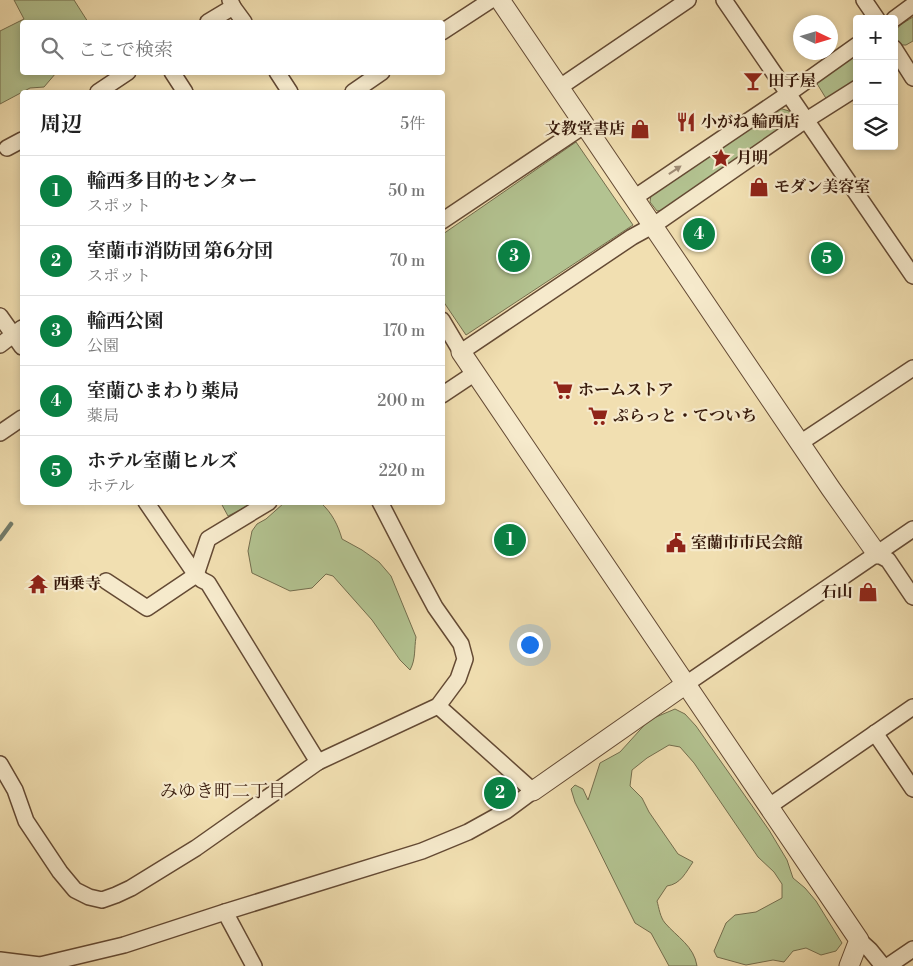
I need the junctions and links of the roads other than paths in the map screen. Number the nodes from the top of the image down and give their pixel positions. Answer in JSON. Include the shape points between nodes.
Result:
{"nodes":[{"id":1,"x":491,"y":0,"type":"edge"},
{"id":2,"x":500,"y":0,"type":"edge"},
{"id":3,"x":688,"y":0,"type":"edge"},
{"id":4,"x":724,"y":0,"type":"edge"},
{"id":5,"x":864,"y":0,"type":"edge"},
{"id":6,"x":232,"y":3,"type":"edge"},
{"id":7,"x":913,"y":5,"type":"edge"},
{"id":8,"x":873,"y":15,"type":"edge"},
{"id":9,"x":898,"y":16,"type":"edge"},
{"id":10,"x":211,"y":20,"type":"edge"},
{"id":11,"x":243,"y":20,"type":"edge"},
{"id":12,"x":445,"y":30,"type":"edge"},
{"id":13,"x":853,"y":48,"type":"edge"},
{"id":14,"x":901,"y":55,"type":"edge"},
{"id":15,"x":124,"y":75,"type":"edge"},
{"id":16,"x":174,"y":75,"type":"edge"},
{"id":17,"x":279,"y":75,"type":"edge"},
{"id":18,"x":378,"y":75,"type":"edge"},
{"id":19,"x":913,"y":78,"type":"edge"},
{"id":20,"x":560,"y":87,"type":"junction"},
{"id":21,"x":101,"y":90,"type":"edge"},
{"id":22,"x":184,"y":90,"type":"edge"},
{"id":23,"x":289,"y":90,"type":"edge"},
{"id":24,"x":356,"y":90,"type":"edge"},
{"id":25,"x":853,"y":91,"type":"edge"},
{"id":26,"x":788,"y":94,"type":"junction"},
{"id":27,"x":807,"y":120,"type":"junction"},
{"id":28,"x":586,"y":125,"type":"junction"},
{"id":29,"x":20,"y":141,"type":"edge"},
{"id":30,"x":7,"y":148,"type":"dead end"},
{"id":31,"x":634,"y":198,"type":"junction"},
{"id":32,"x":445,"y":219,"type":"edge"},
{"id":33,"x":654,"y":225,"type":"junction"},
{"id":34,"x":913,"y":276,"type":"edge"},
{"id":35,"x":0,"y":316,"type":"edge"},
{"id":36,"x":445,"y":325,"type":"edge"},
{"id":37,"x":20,"y":336,"type":"edge"},
{"id":38,"x":0,"y":345,"type":"edge"},
{"id":39,"x":461,"y":352,"type":"junction"},
{"id":40,"x":913,"y":368,"type":"edge"},
{"id":41,"x":475,"y":373,"type":"junction"},
{"id":42,"x":445,"y":393,"type":"edge"},
{"id":43,"x":20,"y":419,"type":"edge"},
{"id":44,"x":0,"y":433,"type":"edge"},
{"id":45,"x":800,"y":443,"type":"junction"},
{"id":46,"x":148,"y":505,"type":"edge"},
{"id":47,"x":264,"y":505,"type":"edge"},
{"id":48,"x":382,"y":505,"type":"edge"},
{"id":49,"x":913,"y":530,"type":"edge"},
{"id":50,"x":877,"y":554,"type":"junction"},
{"id":51,"x":196,"y":575,"type":"junction"},
{"id":52,"x":106,"y":581,"type":"dead end"},
{"id":53,"x":913,"y":597,"type":"edge"},
{"id":54,"x":686,"y":684,"type":"junction"},
{"id":55,"x":438,"y":706,"type":"junction"},
{"id":56,"x":913,"y":707,"type":"edge"},
{"id":57,"x":875,"y":733,"type":"junction"},
{"id":58,"x":318,"y":762,"type":"junction"},
{"id":59,"x":0,"y":764,"type":"edge"},
{"id":60,"x":913,"y":789,"type":"edge"},
{"id":61,"x":533,"y":791,"type":"junction"},
{"id":62,"x":768,"y":807,"type":"junction"},
{"id":63,"x":225,"y":912,"type":"junction"},
{"id":64,"x":859,"y":940,"type":"junction"},
{"id":65,"x":913,"y":950,"type":"edge"},
{"id":66,"x":0,"y":960,"type":"edge"},
{"id":67,"x":254,"y":966,"type":"edge"},
{"id":68,"x":849,"y":966,"type":"edge"},
{"id":69,"x":883,"y":966,"type":"edge"},
{"id":70,"x":888,"y":966,"type":"edge"}],
"edges":[{"from":1,"to":12,"type":"street"},
{"from":2,"to":20,"type":"street"},
{"from":3,"to":20,"type":"street"},
{"from":4,"to":26,"type":"street"},
{"from":5,"to":8,"type":"street"},
{"from":6,"to":10,"type":"street"},
{"from":6,"to":11,"type":"street"},
{"from":7,"to":9,"type":"street"},
{"from":13,"to":26,"type":"street"},
{"from":14,"to":19,"type":"street"},
{"from":15,"to":21,"type":"street"},
{"from":16,"to":22,"type":"street"},
{"from":17,"to":23,"type":"street"},
{"from":18,"to":24,"type":"street"},
{"from":20,"to":28,"type":"street"},
{"from":25,"to":27,"type":"street"},
{"from":26,"to":27,"type":"street"},
{"from":31,"to":26,"type":"street","one_way":true},
{"from":27,"to":33,"type":"street"},
{"from":27,"to":34,"type":"street"},
{"from":28,"to":31,"type":"street"},
{"from":28,"to":32,"type":"street"},
{"from":29,"to":30,"type":"street"},
{"from":31,"to":33,"type":"street"},
{"from":33,"to":39,"type":"street"},
{"from":33,"to":45,"type":"street"},
{"from":35,"to":37,"type":"street"},
{"from":36,"to":39,"type":"street"},
{"from":37,"to":38,"type":"street"},
{"from":39,"to":41,"type":"street"},
{"from":40,"to":45,"type":"street"},
{"from":41,"to":42,"type":"street"},
{"from":41,"to":54,"type":"street"},
{"from":43,"to":44,"type":"street"},
{"from":45,"to":50,"type":"street"},
{"from":46,"to":51,"type":"street"},
{"from":47,"to":51,"type":"street","via":[[208,539]]},
{"from":48,"to":55,"type":"street","via":[[435,607],[461,644],[466,659],[458,679]]},
{"from":49,"to":50,"type":"street"},
{"from":50,"to":53,"type":"street","via":[[888,560]]},
{"from":50,"to":54,"type":"street"},
{"from":51,"to":52,"type":"street","via":[[148,608]]},
{"from":51,"to":58,"type":"street","via":[[208,583]]},
{"from":54,"to":61,"type":"street"},
{"from":54,"to":62,"type":"street"},
{"from":55,"to":58,"type":"street"},
{"from":55,"to":61,"type":"street"},
{"from":56,"to":57,"type":"street"},
{"from":57,"to":60,"type":"street"},
{"from":57,"to":62,"type":"street"},
{"from":58,"to":59,"type":"street","via":[[196,848],[131,888],[102,900],[75,890],[60,872],[26,821],[15,790]]},
{"from":61,"to":63,"type":"street","via":[[506,811],[468,832],[422,851]]},
{"from":62,"to":64,"type":"street"},
{"from":63,"to":66,"type":"street","via":[[124,945],[40,965]]},
{"from":63,"to":67,"type":"street"},
{"from":64,"to":68,"type":"street"},
{"from":64,"to":69,"type":"street"},
{"from":65,"to":70,"type":"street"}]}
